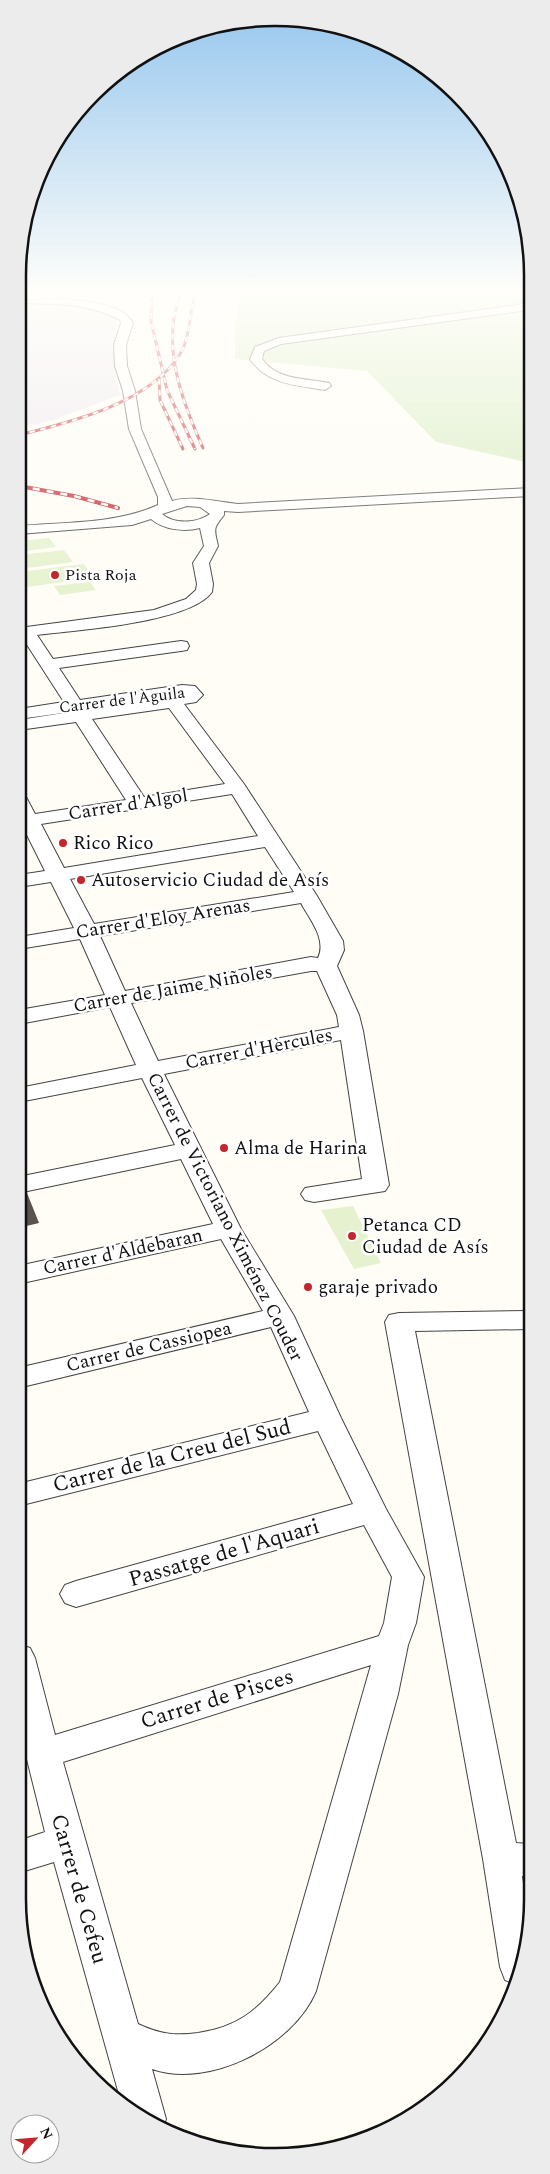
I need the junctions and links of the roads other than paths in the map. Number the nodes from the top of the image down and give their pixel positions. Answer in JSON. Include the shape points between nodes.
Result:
{"nodes":[{"id":1,"x":129,"y":392,"type":"edge"},
{"id":2,"x":160,"y":486,"type":"junction"},
{"id":3,"x":524,"y":492,"type":"edge"},
{"id":4,"x":191,"y":503,"type":"junction"},
{"id":5,"x":162,"y":513,"type":"junction"},
{"id":6,"x":212,"y":515,"type":"junction"},
{"id":7,"x":181,"y":524,"type":"junction"},
{"id":8,"x":26,"y":529,"type":"edge"},
{"id":9,"x":207,"y":537,"type":"junction"},
{"id":10,"x":26,"y":632,"type":"edge"},
{"id":11,"x":26,"y":636,"type":"edge"},
{"id":12,"x":181,"y":646,"type":"dead end"},
{"id":13,"x":50,"y":664,"type":"junction"},
{"id":14,"x":78,"y":711,"type":"junction"},
{"id":15,"x":26,"y":714,"type":"edge"},
{"id":16,"x":26,"y":723,"type":"edge"},
{"id":17,"x":236,"y":788,"type":"junction"},
{"id":18,"x":138,"y":804,"type":"junction"},
{"id":19,"x":26,"y":814,"type":"edge"},
{"id":20,"x":26,"y":821,"type":"edge"},
{"id":21,"x":270,"y":840,"type":"junction"},
{"id":22,"x":58,"y":875,"type":"junction"},
{"id":23,"x":26,"y":880,"type":"edge"},
{"id":24,"x":307,"y":896,"type":"junction"},
{"id":25,"x":87,"y":932,"type":"junction"},
{"id":26,"x":26,"y":942,"type":"edge"},
{"id":27,"x":326,"y":966,"type":"junction"},
{"id":28,"x":118,"y":1000,"type":"junction"},
{"id":29,"x":26,"y":1016,"type":"edge"},
{"id":30,"x":352,"y":1031,"type":"junction"},
{"id":31,"x":150,"y":1070,"type":"junction"},
{"id":32,"x":26,"y":1094,"type":"edge"},
{"id":33,"x":189,"y":1150,"type":"junction"},
{"id":34,"x":26,"y":1183,"type":"edge"},
{"id":35,"x":314,"y":1194,"type":"dead end"},
{"id":36,"x":228,"y":1229,"type":"junction"},
{"id":37,"x":26,"y":1273,"type":"edge"},
{"id":38,"x":280,"y":1316,"type":"junction"},
{"id":39,"x":524,"y":1320,"type":"edge"},
{"id":40,"x":26,"y":1376,"type":"edge"},
{"id":41,"x":326,"y":1418,"type":"junction"},
{"id":42,"x":26,"y":1493,"type":"edge"},
{"id":43,"x":372,"y":1511,"type":"junction"},
{"id":44,"x":76,"y":1594,"type":"dead end"},
{"id":45,"x":392,"y":1645,"type":"junction"},
{"id":46,"x":26,"y":1690,"type":"edge"},
{"id":47,"x":42,"y":1754,"type":"junction"},
{"id":48,"x":66,"y":1842,"type":"junction"},
{"id":49,"x":26,"y":1854,"type":"edge"},
{"id":50,"x":516,"y":1860,"type":"edge"},
{"id":51,"x":519,"y":1950,"type":"edge"},
{"id":52,"x":121,"y":2036,"type":"junction"},
{"id":53,"x":143,"y":2110,"type":"edge"}],
"edges":[{"from":1,"to":2,"type":"street","via":[[135,429]]},
{"from":2,"to":4,"type":"street"},
{"from":2,"to":5,"type":"street","via":[[165,497]]},
{"from":3,"to":6,"type":"street","via":[[259,506]]},
{"from":4,"to":5,"type":"street"},
{"from":4,"to":6,"type":"street"},
{"from":5,"to":7,"type":"street"},
{"from":5,"to":8,"type":"street","via":[[118,522]]},
{"from":6,"to":7,"type":"street"},
{"from":6,"to":9,"type":"street"},
{"from":7,"to":9,"type":"street","via":[[200,530]]},
{"from":9,"to":10,"type":"street","via":[[210,550],[202,563],[206,584],[204,592],[192,602],[156,614]]},
{"from":11,"to":13,"type":"street"},
{"from":12,"to":13,"type":"street"},
{"from":13,"to":14,"type":"street"},
{"from":14,"to":15,"type":"street","name":"Carrer de l'Àguila"},
{"from":14,"to":16,"type":"street","name":"Carrer de l'Àguila"},
{"from":14,"to":17,"type":"street","name":"Carrer de l'Àguila","via":[[164,698]]},
{"from":14,"to":18,"type":"street"},
{"from":17,"to":18,"type":"street","name":"Carrer d'Algol"},
{"from":17,"to":21,"type":"street"},
{"from":18,"to":19,"type":"street","name":"Carrer d'Algol"},
{"from":20,"to":22,"type":"street","name":"Carrer de Victoriano Ximénez Couder"},
{"from":21,"to":22,"type":"street"},
{"from":21,"to":24,"type":"street"},
{"from":22,"to":23,"type":"street"},
{"from":22,"to":25,"type":"street","name":"Carrer de Victoriano Ximénez Couder"},
{"from":24,"to":25,"type":"street","name":"Carrer d'Eloy Arenas"},
{"from":24,"to":27,"type":"street","via":[[332,941],[333,950]]},
{"from":25,"to":26,"type":"street","name":"Carrer d'Eloy Arenas"},
{"from":25,"to":28,"type":"street","name":"Carrer de Victoriano Ximénez Couder"},
{"from":27,"to":28,"type":"street","name":"Carrer de Jaime Niñoles","via":[[310,964]]},
{"from":27,"to":30,"type":"street"},
{"from":28,"to":29,"type":"street","name":"Carrer de Jaime Niñoles"},
{"from":28,"to":31,"type":"street","name":"Carrer de Victoriano Ximénez Couder"},
{"from":30,"to":31,"type":"street","name":"Carrer d'Hèrcules"},
{"from":30,"to":35,"type":"street","via":[[376,1185]]},
{"from":31,"to":32,"type":"street","name":"Carrer d'Hèrcules"},
{"from":31,"to":33,"type":"street","name":"Carrer de Victoriano Ximénez Couder"},
{"from":33,"to":34,"type":"street"},
{"from":33,"to":36,"type":"street","name":"Carrer de Victoriano Ximénez Couder"},
{"from":36,"to":37,"type":"street","name":"Carrer d'Aldebaran"},
{"from":36,"to":38,"type":"street","name":"Carrer de Victoriano Ximénez Couder"},
{"from":38,"to":40,"type":"street","name":"Carrer de Cassiopea"},
{"from":38,"to":41,"type":"street","name":"Carrer de Victoriano Ximénez Couder"},
{"from":39,"to":50,"type":"street","via":[[399,1322]]},
{"from":41,"to":42,"type":"street","name":"Carrer de la Creu del Sud"},
{"from":41,"to":43,"type":"street","name":"Carrer de Victoriano Ximénez Couder"},
{"from":43,"to":44,"type":"street","name":"Passatge de l'Aquari"},
{"from":43,"to":45,"type":"street","name":"Carrer de Victoriano Ximénez Couder","via":[[408,1577],[400,1623]]},
{"from":45,"to":47,"type":"street","name":"Carrer de Pisces"},
{"from":45,"to":52,"type":"street","via":[[297,1991],[280,2014],[256,2034],[222,2049],[172,2055],[148,2049]]},
{"from":46,"to":47,"type":"street","name":"Carrer de Cefeu"},
{"from":47,"to":48,"type":"street","name":"Carrer de Cefeu"},
{"from":48,"to":49,"type":"street"},
{"from":48,"to":52,"type":"street","name":"Carrer de Cefeu"},
{"from":50,"to":51,"type":"street"},
{"from":52,"to":53,"type":"street","name":"Carrer de Cefeu"}]}
